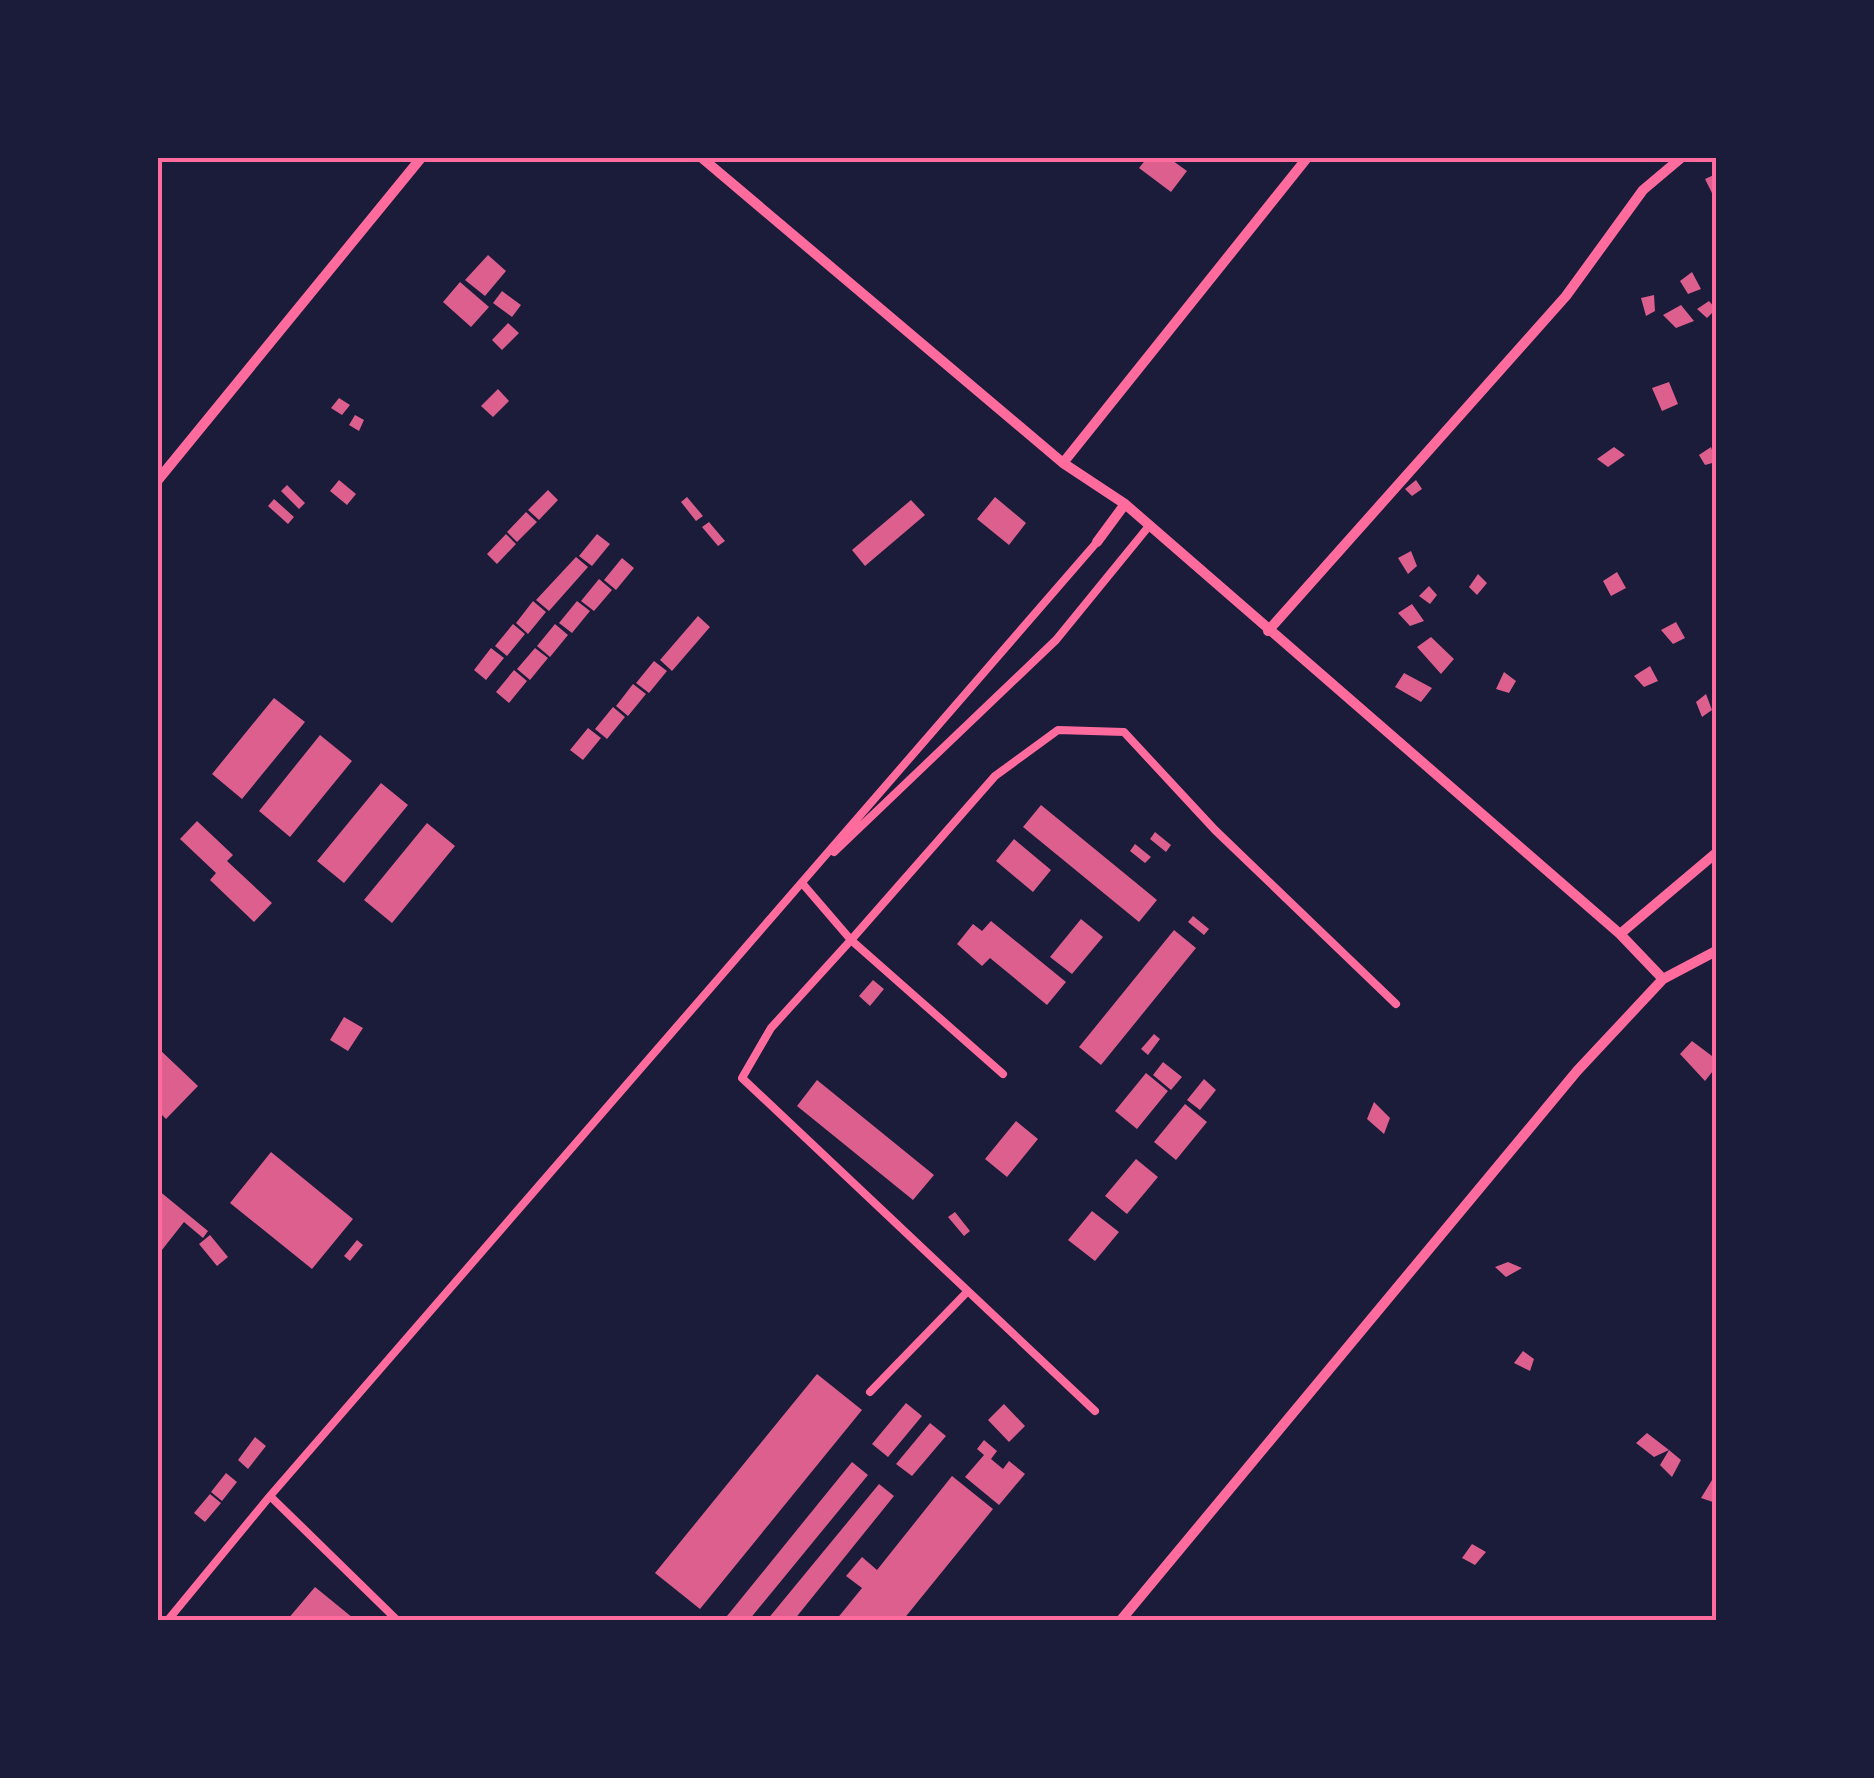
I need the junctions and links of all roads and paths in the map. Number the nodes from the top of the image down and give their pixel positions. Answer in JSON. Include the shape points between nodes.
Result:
{"nodes":[{"id":1,"x":421,"y":158,"type":"edge"},
{"id":2,"x":702,"y":158,"type":"edge"},
{"id":3,"x":1308,"y":158,"type":"edge"},
{"id":4,"x":1681,"y":158,"type":"edge"},
{"id":5,"x":1063,"y":464,"type":"junction"},
{"id":6,"x":158,"y":480,"type":"edge"},
{"id":7,"x":1125,"y":504,"type":"junction"},
{"id":8,"x":1149,"y":526,"type":"junction"},
{"id":9,"x":1096,"y":542,"type":"joint"},
{"id":10,"x":1268,"y":630,"type":"junction"},
{"id":11,"x":1716,"y":853,"type":"edge"},
{"id":12,"x":800,"y":884,"type":"junction"},
{"id":13,"x":1620,"y":934,"type":"junction"},
{"id":14,"x":851,"y":940,"type":"junction"},
{"id":15,"x":1716,"y":951,"type":"edge"},
{"id":16,"x":1662,"y":979,"type":"junction"},
{"id":17,"x":1396,"y":1004,"type":"dead end"},
{"id":18,"x":1004,"y":1074,"type":"dead end"},
{"id":19,"x":968,"y":1292,"type":"junction"},
{"id":20,"x":870,"y":1392,"type":"dead end"},
{"id":21,"x":1095,"y":1411,"type":"dead end"},
{"id":22,"x":270,"y":1496,"type":"junction"},
{"id":23,"x":168,"y":1620,"type":"edge"},
{"id":24,"x":397,"y":1620,"type":"edge"},
{"id":25,"x":1121,"y":1620,"type":"edge"}],
"edges":[{"from":1,"to":6,"type":"street"},
{"from":2,"to":5,"type":"street"},
{"from":3,"to":5,"type":"street"},
{"from":4,"to":10,"type":"street","via":[[1643,190],[1566,296]]},
{"from":5,"to":7,"type":"street"},
{"from":7,"to":8,"type":"street"},
{"from":7,"to":9,"type":"street"},
{"from":8,"to":10,"type":"street"},
{"from":8,"to":12,"type":"lane","via":[[1056,640]]},
{"from":9,"to":12,"type":"lane"},
{"from":10,"to":13,"type":"street"},
{"from":11,"to":13,"type":"street"},
{"from":12,"to":14,"type":"lane"},
{"from":12,"to":22,"type":"lane"},
{"from":13,"to":16,"type":"street"},
{"from":14,"to":17,"type":"lane","via":[[995,776],[1058,730],[1124,732]]},
{"from":14,"to":18,"type":"lane"},
{"from":14,"to":19,"type":"lane","via":[[772,1028],[742,1078]]},
{"from":15,"to":16,"type":"street"},
{"from":16,"to":25,"type":"street","via":[[1577,1070]]},
{"from":19,"to":20,"type":"lane"},
{"from":19,"to":21,"type":"lane"},
{"from":22,"to":23,"type":"lane"},
{"from":22,"to":24,"type":"lane"}]}
